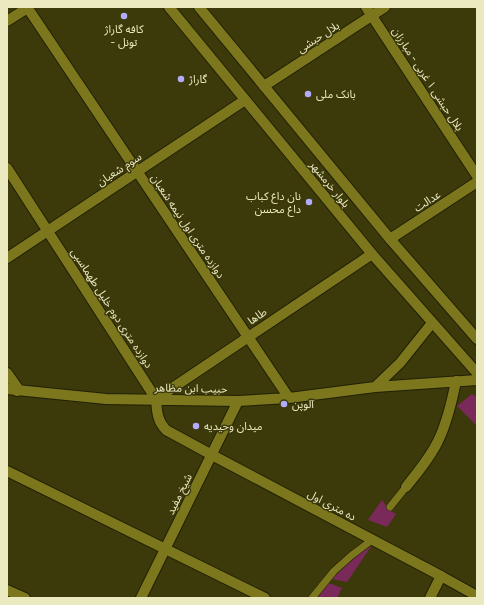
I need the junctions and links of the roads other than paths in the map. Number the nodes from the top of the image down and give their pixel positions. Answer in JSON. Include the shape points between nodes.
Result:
{"nodes":[{"id":1,"x":28,"y":7,"type":"edge"},
{"id":2,"x":169,"y":7,"type":"edge"},
{"id":3,"x":199,"y":7,"type":"edge"},
{"id":4,"x":366,"y":7,"type":"edge"},
{"id":5,"x":385,"y":7,"type":"edge"},
{"id":6,"x":372,"y":16,"type":"junction"},
{"id":7,"x":7,"y":21,"type":"edge"},
{"id":8,"x":264,"y":86,"type":"junction"},
{"id":9,"x":245,"y":100,"type":"junction"},
{"id":10,"x":7,"y":168,"type":"edge"},
{"id":11,"x":137,"y":171,"type":"junction"},
{"id":12,"x":477,"y":176,"type":"edge"},
{"id":13,"x":477,"y":182,"type":"edge"},
{"id":14,"x":48,"y":230,"type":"junction"},
{"id":15,"x":390,"y":240,"type":"junction"},
{"id":16,"x":372,"y":254,"type":"junction"},
{"id":17,"x":7,"y":258,"type":"edge"},
{"id":18,"x":432,"y":323,"type":"junction"},
{"id":19,"x":248,"y":337,"type":"junction"},
{"id":20,"x":477,"y":339,"type":"edge"},
{"id":21,"x":7,"y":373,"type":"edge"},
{"id":22,"x":477,"y":373,"type":"edge"},
{"id":23,"x":477,"y":380,"type":"edge"},
{"id":24,"x":456,"y":381,"type":"junction"},
{"id":25,"x":375,"y":387,"type":"junction"},
{"id":26,"x":7,"y":389,"type":"edge"},
{"id":27,"x":19,"y":390,"type":"junction"},
{"id":28,"x":7,"y":394,"type":"edge"},
{"id":29,"x":289,"y":398,"type":"junction"},
{"id":30,"x":156,"y":399,"type":"junction"},
{"id":31,"x":238,"y":401,"type":"junction"},
{"id":32,"x":212,"y":455,"type":"junction"},
{"id":33,"x":7,"y":471,"type":"edge"},
{"id":34,"x":406,"y":488,"type":"joint"},
{"id":35,"x":390,"y":507,"type":"dead end"},
{"id":36,"x":372,"y":540,"type":"junction"},
{"id":37,"x":165,"y":549,"type":"junction"},
{"id":38,"x":442,"y":576,"type":"junction"},
{"id":39,"x":7,"y":590,"type":"edge"},
{"id":40,"x":477,"y":596,"type":"edge"},
{"id":41,"x":25,"y":598,"type":"edge"},
{"id":42,"x":141,"y":598,"type":"edge"},
{"id":43,"x":265,"y":598,"type":"edge"},
{"id":44,"x":312,"y":598,"type":"edge"},
{"id":45,"x":430,"y":598,"type":"edge"}],
"edges":[{"from":1,"to":7,"type":"street"},
{"from":1,"to":11,"type":"street","name":"دوازده متری اول نیمه شعبان"},
{"from":2,"to":9,"type":"street","name":"بلوار خرمشهر"},
{"from":3,"to":8,"type":"street","name":"بلوار خرمشهر"},
{"from":4,"to":6,"type":"street","name":"بلال حبشی ۱ غربی - مبارزان"},
{"from":5,"to":6,"type":"street","name":"بلال حبشی"},
{"from":6,"to":8,"type":"street","name":"بلال حبشی"},
{"from":6,"to":12,"type":"street","name":"بلال حبشی ۱ غربی - مبارزان"},
{"from":8,"to":15,"type":"street","name":"بلوار خرمشهر"},
{"from":9,"to":11,"type":"street","name":"سوم شعبان"},
{"from":9,"to":16,"type":"street","name":"بلوار خرمشهر"},
{"from":10,"to":14,"type":"street","name":"دوازده متری دوم خلیل طهماسبی"},
{"from":11,"to":14,"type":"street","name":"سوم شعبان"},
{"from":11,"to":19,"type":"street","name":"دوازده متری اول نیمه شعبان"},
{"from":13,"to":15,"type":"street","name":"عدالت"},
{"from":14,"to":17,"type":"street","name":"سوم شعبان"},
{"from":14,"to":30,"type":"street","name":"دوازده متری دوم خلیل طهماسبی"},
{"from":15,"to":20,"type":"street","name":"بلوار خرمشهر"},
{"from":16,"to":18,"type":"street","name":"بلوار خرمشهر"},
{"from":16,"to":19,"type":"street","name":"طاها"},
{"from":18,"to":22,"type":"street","name":"بلوار خرمشهر"},
{"from":18,"to":25,"type":"street","via":[[400,363]]},
{"from":19,"to":29,"type":"street","name":"دوازده متری اول نیمه شعبان"},
{"from":19,"to":30,"type":"street","name":"طاها"},
{"from":21,"to":27,"type":"street"},
{"from":23,"to":24,"type":"street","name":"حبیب ابن مظاهر"},
{"from":24,"to":25,"type":"street","name":"حبیب ابن مظاهر"},
{"from":24,"to":34,"type":"street","via":[[451,405],[438,441]]},
{"from":25,"to":29,"type":"street","name":"حبیب ابن مظاهر"},
{"from":26,"to":27,"type":"street","name":"حبیب ابن مظاهر"},
{"from":27,"to":28,"type":"street"},
{"from":27,"to":30,"type":"street","name":"حبیب ابن مظاهر","via":[[106,399]]},
{"from":29,"to":31,"type":"street","name":"حبیب ابن مظاهر"},
{"from":30,"to":31,"type":"street","name":"حبیب ابن مظاهر"},
{"from":30,"to":32,"type":"street","name":"ده متری اول","via":[[157,415],[166,430]]},
{"from":31,"to":32,"type":"street","name":"شیخ مفید"},
{"from":32,"to":36,"type":"street","name":"ده متری اول"},
{"from":32,"to":37,"type":"street","name":"شیخ مفید"},
{"from":33,"to":37,"type":"street"},
{"from":34,"to":35,"type":"street"},
{"from":36,"to":38,"type":"street","name":"ده متری اول"},
{"from":36,"to":44,"type":"street","via":[[334,571]]},
{"from":37,"to":42,"type":"street","name":"شیخ مفید"},
{"from":37,"to":43,"type":"street"},
{"from":38,"to":40,"type":"street","name":"ده متری اول"},
{"from":38,"to":45,"type":"street"},
{"from":39,"to":41,"type":"street"}]}
